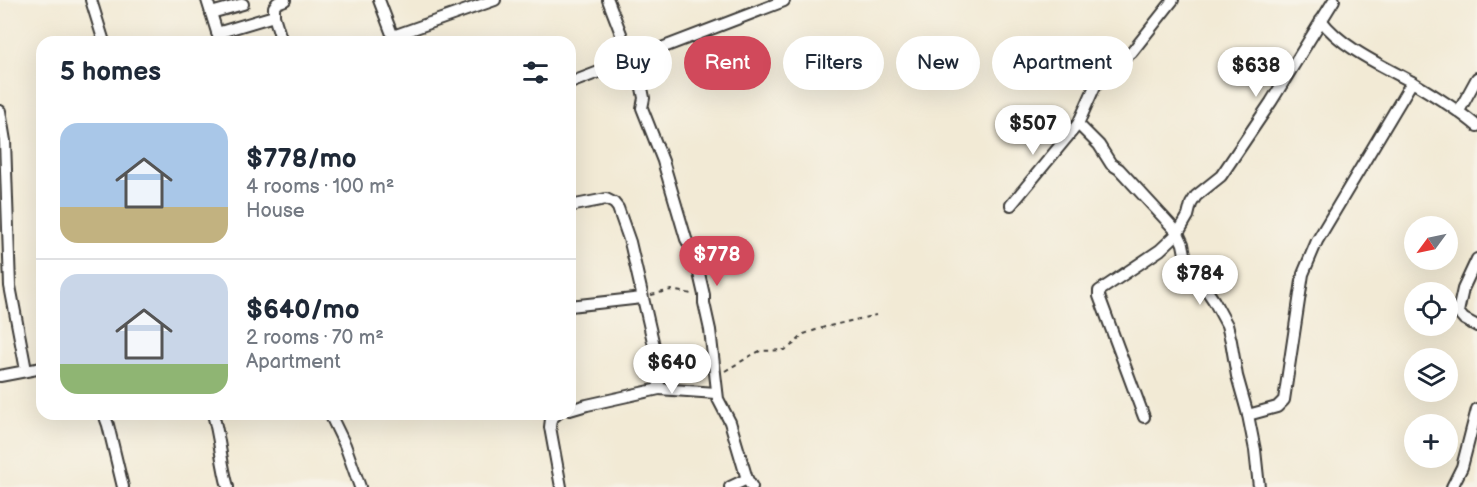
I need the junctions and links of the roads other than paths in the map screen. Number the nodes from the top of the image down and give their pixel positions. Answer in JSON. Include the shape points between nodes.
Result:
{"nodes":[{"id":1,"x":91,"y":0,"type":"edge"},
{"id":2,"x":207,"y":0,"type":"edge"},
{"id":3,"x":285,"y":0,"type":"edge"},
{"id":4,"x":380,"y":0,"type":"edge"},
{"id":5,"x":495,"y":0,"type":"edge"},
{"id":6,"x":608,"y":0,"type":"edge"},
{"id":7,"x":783,"y":0,"type":"edge"},
{"id":8,"x":1173,"y":0,"type":"edge"},
{"id":9,"x":1334,"y":0,"type":"edge"},
{"id":10,"x":242,"y":2,"type":"edge"},
{"id":11,"x":211,"y":13,"type":"junction"},
{"id":12,"x":274,"y":16,"type":"junction"},
{"id":13,"x":1321,"y":20,"type":"junction"},
{"id":14,"x":249,"y":23,"type":"junction"},
{"id":15,"x":102,"y":36,"type":"edge"},
{"id":16,"x":218,"y":36,"type":"edge"},
{"id":17,"x":220,"y":36,"type":"edge"},
{"id":18,"x":280,"y":36,"type":"edge"},
{"id":19,"x":393,"y":36,"type":"edge"},
{"id":20,"x":402,"y":36,"type":"edge"},
{"id":21,"x":622,"y":36,"type":"edge"},
{"id":22,"x":672,"y":44,"type":"edge"},
{"id":23,"x":594,"y":74,"type":"edge"},
{"id":24,"x":1477,"y":78,"type":"edge"},
{"id":25,"x":576,"y":81,"type":"edge"},
{"id":26,"x":1412,"y":82,"type":"junction"},
{"id":27,"x":642,"y":90,"type":"edge"},
{"id":28,"x":0,"y":111,"type":"edge"},
{"id":29,"x":1459,"y":111,"type":"junction"},
{"id":30,"x":1078,"y":124,"type":"junction"},
{"id":31,"x":1477,"y":126,"type":"edge"},
{"id":32,"x":3,"y":142,"type":"edge"},
{"id":33,"x":576,"y":205,"type":"edge"},
{"id":34,"x":1011,"y":205,"type":"dead end"},
{"id":35,"x":1178,"y":233,"type":"junction"},
{"id":36,"x":1477,"y":259,"type":"edge"},
{"id":37,"x":642,"y":298,"type":"junction"},
{"id":38,"x":576,"y":305,"type":"edge"},
{"id":39,"x":1477,"y":326,"type":"edge"},
{"id":40,"x":36,"y":369,"type":"edge"},
{"id":41,"x":26,"y":370,"type":"junction"},
{"id":42,"x":0,"y":376,"type":"edge"},
{"id":43,"x":659,"y":389,"type":"junction"},
{"id":44,"x":716,"y":393,"type":"junction"},
{"id":45,"x":576,"y":408,"type":"edge"},
{"id":46,"x":1477,"y":409,"type":"edge"},
{"id":47,"x":1248,"y":415,"type":"junction"},
{"id":48,"x":1144,"y":417,"type":"dead end"},
{"id":49,"x":106,"y":420,"type":"edge"},
{"id":50,"x":215,"y":420,"type":"edge"},
{"id":51,"x":333,"y":420,"type":"edge"},
{"id":52,"x":551,"y":420,"type":"edge"},
{"id":53,"x":749,"y":483,"type":"edge"},
{"id":54,"x":123,"y":487,"type":"edge"},
{"id":55,"x":228,"y":487,"type":"edge"},
{"id":56,"x":360,"y":487,"type":"edge"},
{"id":57,"x":561,"y":487,"type":"edge"},
{"id":58,"x":730,"y":487,"type":"edge"},
{"id":59,"x":1259,"y":487,"type":"edge"},
{"id":60,"x":1452,"y":487,"type":"edge"}],
"edges":[{"from":1,"to":15,"type":"street"},
{"from":2,"to":11,"type":"street"},
{"from":3,"to":12,"type":"street","via":[[274,7]]},
{"from":4,"to":19,"type":"street"},
{"from":5,"to":20,"type":"street"},
{"from":6,"to":21,"type":"street"},
{"from":7,"to":22,"type":"street"},
{"from":8,"to":30,"type":"street","via":[[1132,52],[1095,86]]},
{"from":9,"to":13,"type":"street"},
{"from":10,"to":11,"type":"street"},
{"from":10,"to":14,"type":"street"},
{"from":11,"to":16,"type":"street"},
{"from":12,"to":14,"type":"street"},
{"from":12,"to":18,"type":"street"},
{"from":13,"to":26,"type":"street","via":[[1330,32],[1375,63]]},
{"from":13,"to":35,"type":"street","via":[[1221,176],[1196,196]]},
{"from":14,"to":17,"type":"street"},
{"from":23,"to":25,"type":"street"},
{"from":24,"to":29,"type":"street"},
{"from":26,"to":29,"type":"street"},
{"from":26,"to":47,"type":"street","via":[[1317,242],[1303,274],[1284,400],[1277,407]]},
{"from":27,"to":44,"type":"street","via":[[642,108],[695,256],[710,330]]},
{"from":28,"to":32,"type":"street"},
{"from":29,"to":31,"type":"street"},
{"from":30,"to":34,"type":"street"},
{"from":30,"to":35,"type":"street"},
{"from":32,"to":41,"type":"street","via":[[10,286]]},
{"from":33,"to":37,"type":"street","via":[[606,199],[618,208]]},
{"from":35,"to":47,"type":"street","via":[[1186,259],[1227,325]]},
{"from":35,"to":48,"type":"street","via":[[1160,250],[1099,291]]},
{"from":36,"to":39,"type":"street","via":[[1463,289],[1458,312]]},
{"from":37,"to":38,"type":"street"},
{"from":37,"to":43,"type":"street","via":[[658,363]]},
{"from":40,"to":41,"type":"street"},
{"from":41,"to":42,"type":"street"},
{"from":43,"to":44,"type":"street"},
{"from":43,"to":45,"type":"street"},
{"from":44,"to":53,"type":"street","via":[[730,422]]},
{"from":46,"to":60,"type":"street","via":[[1462,467]]},
{"from":47,"to":59,"type":"street"},
{"from":49,"to":54,"type":"street"},
{"from":50,"to":55,"type":"street"},
{"from":51,"to":56,"type":"street"},
{"from":52,"to":57,"type":"street"},
{"from":53,"to":58,"type":"street"}]}
